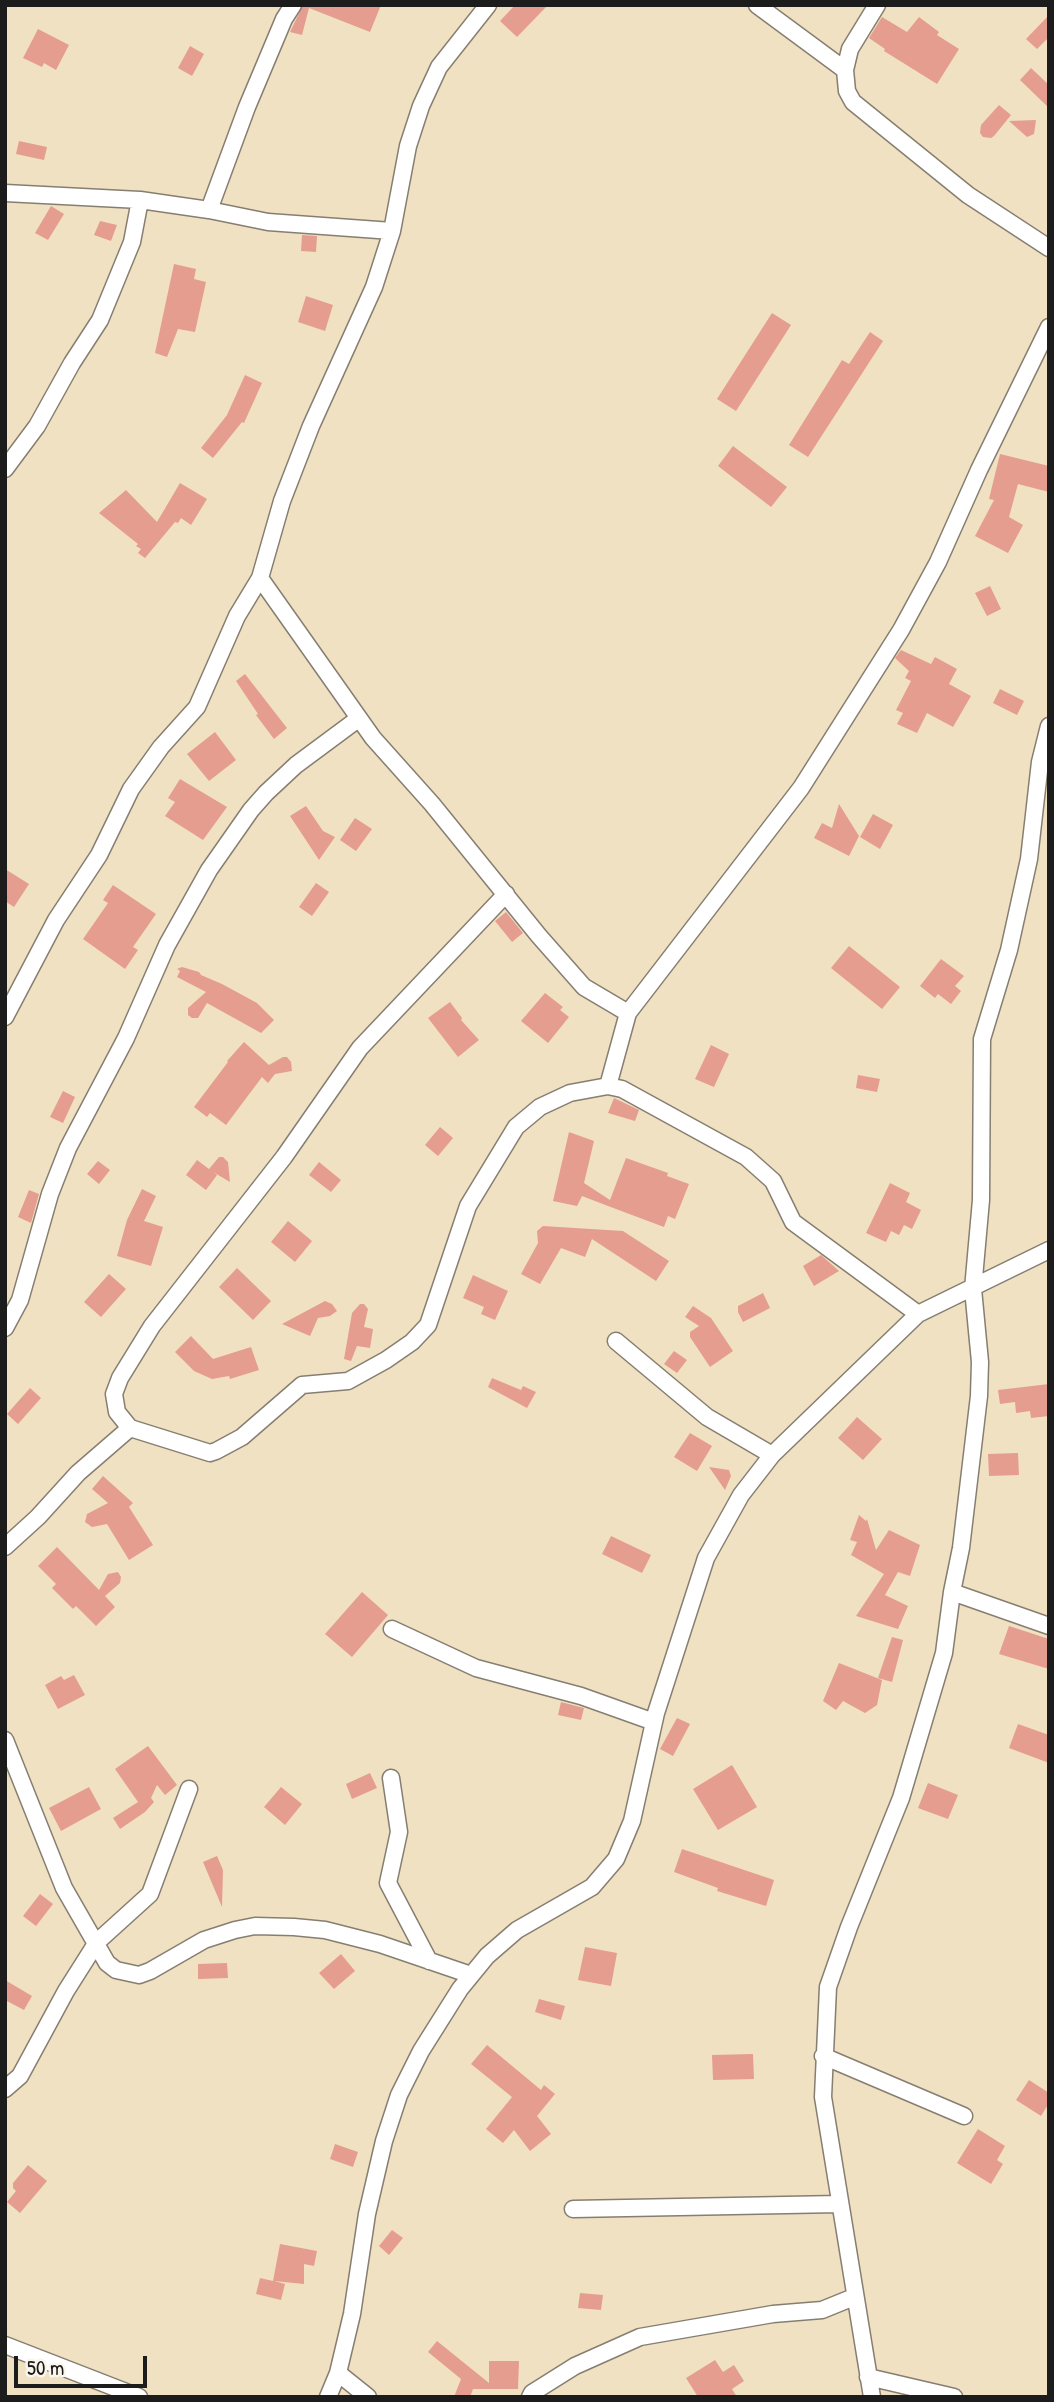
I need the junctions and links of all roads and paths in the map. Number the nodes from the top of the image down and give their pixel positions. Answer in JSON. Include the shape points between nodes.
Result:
{"nodes":[{"id":1,"x":293,"y":5,"type":"edge"},
{"id":2,"x":488,"y":5,"type":"edge"},
{"id":3,"x":757,"y":5,"type":"edge"},
{"id":4,"x":877,"y":5,"type":"edge"},
{"id":5,"x":845,"y":70,"type":"junction"},
{"id":6,"x":5,"y":193,"type":"edge"},
{"id":7,"x":140,"y":200,"type":"junction"},
{"id":8,"x":209,"y":210,"type":"junction"},
{"id":9,"x":392,"y":232,"type":"junction"},
{"id":10,"x":1049,"y":248,"type":"edge"},
{"id":11,"x":1049,"y":327,"type":"edge"},
{"id":12,"x":5,"y":469,"type":"edge"},
{"id":13,"x":260,"y":578,"type":"junction"},
{"id":14,"x":358,"y":719,"type":"junction"},
{"id":15,"x":1049,"y":726,"type":"edge"},
{"id":16,"x":506,"y":894,"type":"junction"},
{"id":17,"x":628,"y":1013,"type":"junction"},
{"id":18,"x":5,"y":1017,"type":"edge"},
{"id":19,"x":608,"y":1086,"type":"junction"},
{"id":20,"x":1049,"y":1250,"type":"edge"},
{"id":21,"x":973,"y":1289,"type":"junction"},
{"id":22,"x":919,"y":1314,"type":"junction"},
{"id":23,"x":5,"y":1328,"type":"edge"},
{"id":24,"x":616,"y":1341,"type":"dead end"},
{"id":25,"x":130,"y":1428,"type":"junction"},
{"id":26,"x":772,"y":1455,"type":"junction"},
{"id":27,"x":5,"y":1547,"type":"edge"},
{"id":28,"x":952,"y":1592,"type":"junction"},
{"id":29,"x":1049,"y":1626,"type":"edge"},
{"id":30,"x":392,"y":1629,"type":"dead end"},
{"id":31,"x":654,"y":1722,"type":"junction"},
{"id":32,"x":5,"y":1740,"type":"edge"},
{"id":33,"x":391,"y":1778,"type":"dead end"},
{"id":34,"x":188,"y":1789,"type":"dead end"},
{"id":35,"x":97,"y":1942,"type":"junction"},
{"id":36,"x":429,"y":1961,"type":"junction"},
{"id":37,"x":471,"y":1975,"type":"junction"},
{"id":38,"x":823,"y":2056,"type":"junction"},
{"id":39,"x":5,"y":2090,"type":"edge"},
{"id":40,"x":964,"y":2116,"type":"dead end"},
{"id":41,"x":839,"y":2203,"type":"junction"},
{"id":42,"x":573,"y":2210,"type":"dead end"},
{"id":43,"x":855,"y":2297,"type":"junction"},
{"id":44,"x":5,"y":2344,"type":"edge"},
{"id":45,"x":338,"y":2373,"type":"junction"},
{"id":46,"x":868,"y":2377,"type":"junction"},
{"id":47,"x":139,"y":2397,"type":"edge"},
{"id":48,"x":328,"y":2397,"type":"edge"},
{"id":49,"x":368,"y":2397,"type":"edge"},
{"id":50,"x":530,"y":2397,"type":"edge"},
{"id":51,"x":872,"y":2397,"type":"edge"},
{"id":52,"x":954,"y":2397,"type":"edge"}],
"edges":[{"from":1,"to":8,"type":"street","via":[[247,107]]},
{"from":2,"to":9,"type":"street","via":[[439,67],[421,106],[408,146]]},
{"from":3,"to":5,"type":"street"},
{"from":4,"to":5,"type":"street","via":[[850,49]]},
{"from":5,"to":10,"type":"street","via":[[847,91],[868,116],[968,195]]},
{"from":6,"to":7,"type":"street"},
{"from":7,"to":8,"type":"street"},
{"from":7,"to":12,"type":"street","via":[[132,242],[100,320],[37,426]]},
{"from":8,"to":9,"type":"street","via":[[268,222]]},
{"from":9,"to":13,"type":"street","via":[[374,287],[296,463]]},
{"from":11,"to":17,"type":"street","via":[[901,630],[801,788]]},
{"from":13,"to":14,"type":"street"},
{"from":13,"to":18,"type":"street","via":[[237,616],[197,707],[144,768],[99,855],[55,920]]},
{"from":14,"to":16,"type":"street"},
{"from":14,"to":23,"type":"street","via":[[266,793],[209,870],[167,945],[126,1038],[68,1148],[20,1300]]},
{"from":15,"to":21,"type":"street","via":[[1040,762],[1029,859],[1009,950],[982,1039],[981,1200]]},
{"from":16,"to":17,"type":"street","via":[[584,987]]},
{"from":16,"to":25,"type":"street","via":[[360,1048],[284,1157],[152,1326],[114,1394],[117,1412]]},
{"from":17,"to":19,"type":"street"},
{"from":19,"to":22,"type":"street","via":[[622,1089],[746,1157],[773,1181],[793,1222]]},
{"from":19,"to":25,"type":"street","via":[[570,1093],[540,1107],[516,1127],[468,1206],[428,1325],[412,1342],[348,1381],[302,1385],[242,1437],[210,1453]]},
{"from":20,"to":21,"type":"street"},
{"from":21,"to":22,"type":"street"},
{"from":21,"to":28,"type":"street","via":[[979,1396]]},
{"from":22,"to":26,"type":"street"},
{"from":24,"to":26,"type":"street","via":[[707,1418]]},
{"from":25,"to":27,"type":"street"},
{"from":26,"to":31,"type":"street","via":[[741,1495],[706,1558]]},
{"from":28,"to":29,"type":"street"},
{"from":28,"to":38,"type":"street","via":[[944,1653],[901,1798],[828,1987]]},
{"from":30,"to":31,"type":"street","via":[[476,1668],[581,1696]]},
{"from":31,"to":37,"type":"street","via":[[632,1821],[616,1859],[592,1887],[517,1930]]},
{"from":32,"to":35,"type":"street","via":[[64,1888]]},
{"from":33,"to":36,"type":"street","via":[[399,1832],[388,1883]]},
{"from":34,"to":35,"type":"street","via":[[150,1894]]},
{"from":35,"to":36,"type":"street","via":[[107,1963],[139,1975],[204,1940],[255,1926],[325,1930]]},
{"from":35,"to":39,"type":"street","via":[[20,2076]]},
{"from":36,"to":37,"type":"street"},
{"from":37,"to":45,"type":"street","via":[[421,2051],[399,2095],[367,2214]]},
{"from":38,"to":40,"type":"street"},
{"from":38,"to":41,"type":"street","via":[[823,2097]]},
{"from":41,"to":42,"type":"street"},
{"from":41,"to":43,"type":"street"},
{"from":43,"to":46,"type":"street"},
{"from":43,"to":50,"type":"street","via":[[822,2310],[640,2337],[575,2366]]},
{"from":44,"to":47,"type":"street"},
{"from":45,"to":48,"type":"street"},
{"from":45,"to":49,"type":"street"},
{"from":46,"to":51,"type":"street"},
{"from":46,"to":52,"type":"street"}]}
